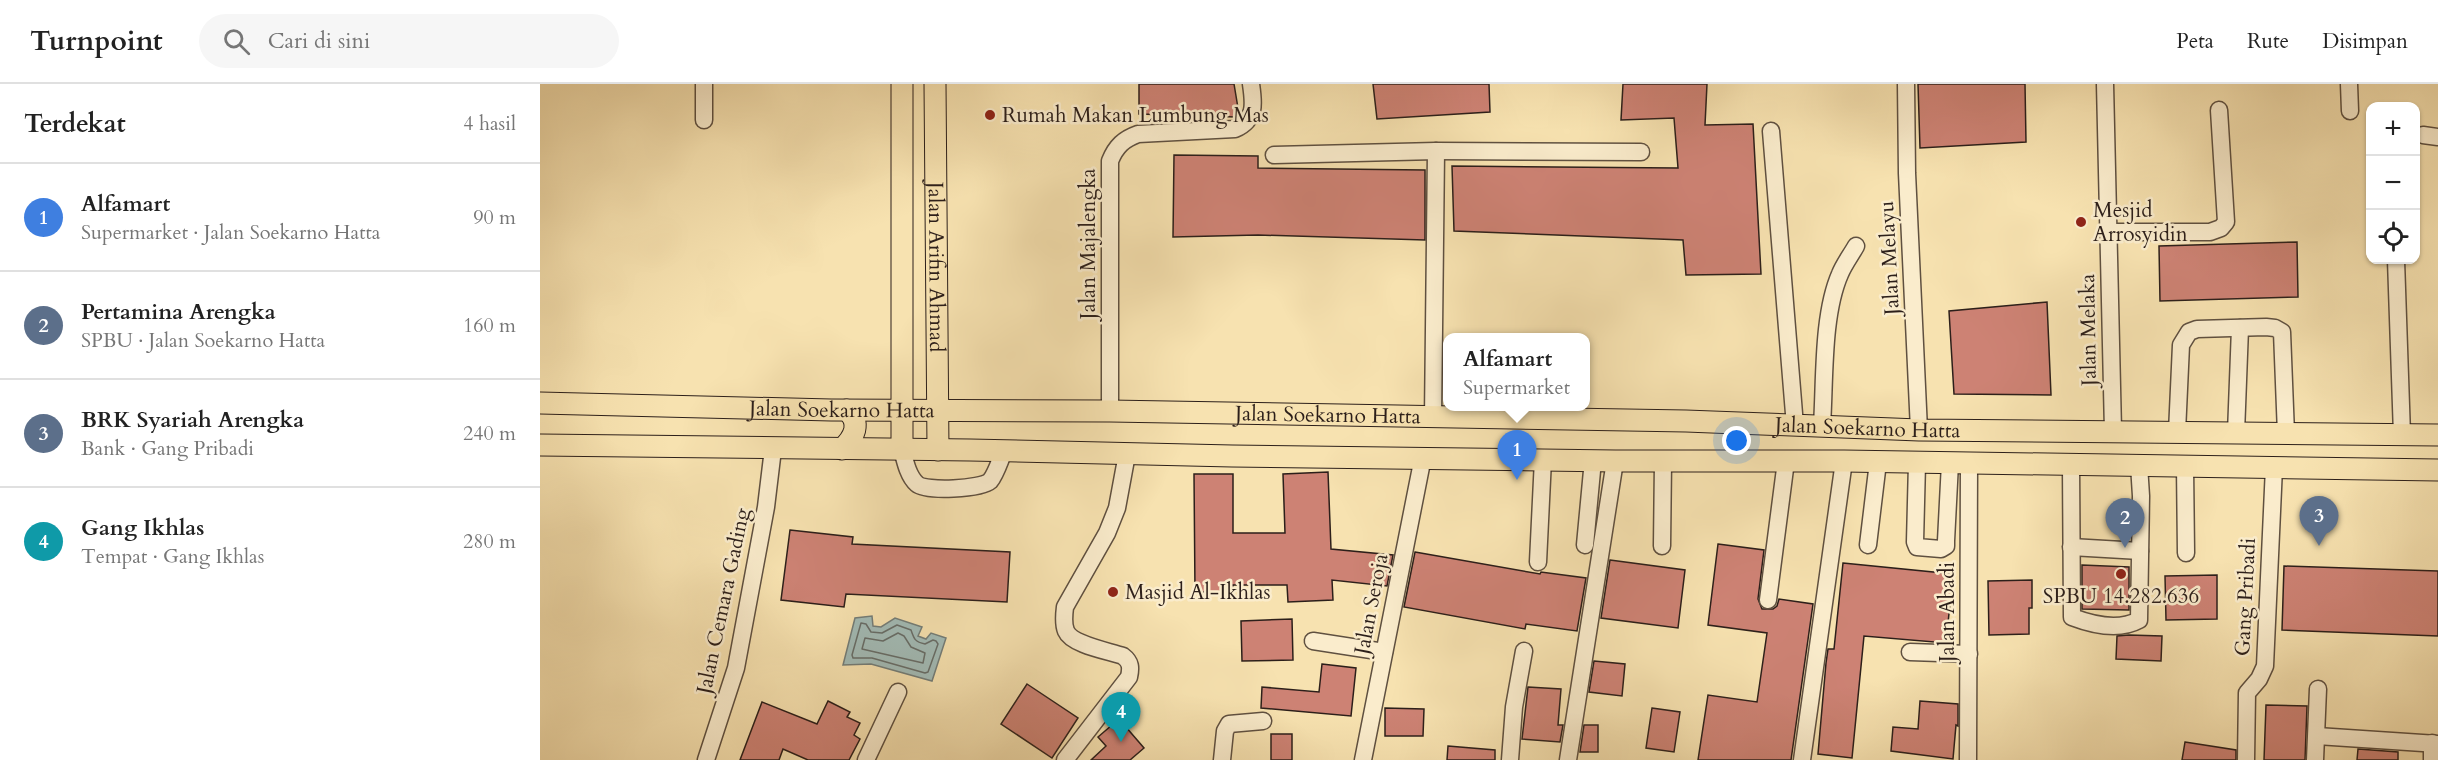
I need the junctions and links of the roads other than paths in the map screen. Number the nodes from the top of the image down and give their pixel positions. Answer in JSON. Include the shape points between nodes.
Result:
{"nodes":[{"id":1,"x":704,"y":84,"type":"edge"},
{"id":2,"x":902,"y":84,"type":"edge"},
{"id":3,"x":936,"y":84,"type":"edge"},
{"id":4,"x":1251,"y":84,"type":"edge"},
{"id":5,"x":1906,"y":84,"type":"edge"},
{"id":6,"x":2105,"y":84,"type":"edge"},
{"id":7,"x":2349,"y":84,"type":"edge"},
{"id":8,"x":2219,"y":110,"type":"dead end"},
{"id":9,"x":2349,"y":111,"type":"dead end"},
{"id":10,"x":704,"y":120,"type":"dead end"},
{"id":11,"x":1771,"y":130,"type":"dead end"},
{"id":12,"x":1436,"y":151,"type":"junction"},
{"id":13,"x":1641,"y":152,"type":"dead end"},
{"id":14,"x":1274,"y":155,"type":"dead end"},
{"id":15,"x":2109,"y":232,"type":"junction"},
{"id":16,"x":1856,"y":246,"type":"dead end"},
{"id":17,"x":2396,"y":264,"type":"edge"},
{"id":18,"x":2240,"y":328,"type":"junction"},
{"id":19,"x":540,"y":403,"type":"edge"},
{"id":20,"x":847,"y":410,"type":"junction"},
{"id":21,"x":903,"y":410,"type":"junction"},
{"id":22,"x":938,"y":410,"type":"junction"},
{"id":23,"x":1110,"y":411,"type":"junction"},
{"id":24,"x":1433,"y":418,"type":"junction"},
{"id":25,"x":1822,"y":425,"type":"junction"},
{"id":26,"x":1795,"y":426,"type":"junction"},
{"id":27,"x":1919,"y":430,"type":"junction"},
{"id":28,"x":2113,"y":431,"type":"junction"},
{"id":29,"x":2177,"y":432,"type":"junction"},
{"id":30,"x":2236,"y":432,"type":"junction"},
{"id":31,"x":2286,"y":434,"type":"junction"},
{"id":32,"x":2356,"y":435,"type":"junction"},
{"id":33,"x":2402,"y":435,"type":"junction"},
{"id":34,"x":2438,"y":435,"type":"edge"},
{"id":35,"x":540,"y":445,"type":"edge"},
{"id":36,"x":773,"y":449,"type":"junction"},
{"id":37,"x":843,"y":449,"type":"junction"},
{"id":38,"x":902,"y":449,"type":"junction"},
{"id":39,"x":938,"y":450,"type":"junction"},
{"id":40,"x":1004,"y":451,"type":"junction"},
{"id":41,"x":1128,"y":454,"type":"junction"},
{"id":42,"x":1423,"y":457,"type":"junction"},
{"id":43,"x":1543,"y":459,"type":"junction"},
{"id":44,"x":1593,"y":460,"type":"junction"},
{"id":45,"x":1615,"y":461,"type":"junction"},
{"id":46,"x":1663,"y":461,"type":"junction"},
{"id":47,"x":1786,"y":461,"type":"junction"},
{"id":48,"x":1844,"y":461,"type":"junction"},
{"id":49,"x":1878,"y":462,"type":"junction"},
{"id":50,"x":1917,"y":463,"type":"junction"},
{"id":51,"x":1960,"y":463,"type":"junction"},
{"id":52,"x":2071,"y":465,"type":"junction"},
{"id":53,"x":2139,"y":465,"type":"junction"},
{"id":54,"x":2185,"y":466,"type":"junction"},
{"id":55,"x":2274,"y":467,"type":"junction"},
{"id":56,"x":2357,"y":469,"type":"junction"},
{"id":57,"x":2438,"y":470,"type":"edge"},
{"id":58,"x":1585,"y":545,"type":"dead end"},
{"id":59,"x":1868,"y":545,"type":"dead end"},
{"id":60,"x":1662,"y":546,"type":"dead end"},
{"id":61,"x":2071,"y":547,"type":"junction"},
{"id":62,"x":2140,"y":551,"type":"junction"},
{"id":63,"x":2186,"y":553,"type":"dead end"},
{"id":64,"x":1538,"y":562,"type":"dead end"},
{"id":65,"x":1768,"y":600,"type":"dead end"},
{"id":66,"x":1313,"y":641,"type":"dead end"},
{"id":67,"x":1524,"y":651,"type":"dead end"},
{"id":68,"x":1384,"y":652,"type":"junction"},
{"id":69,"x":1910,"y":652,"type":"dead end"},
{"id":70,"x":1969,"y":654,"type":"junction"},
{"id":71,"x":2318,"y":689,"type":"dead end"},
{"id":72,"x":898,"y":692,"type":"dead end"},
{"id":73,"x":1263,"y":721,"type":"dead end"},
{"id":74,"x":2317,"y":736,"type":"junction"},
{"id":75,"x":2435,"y":743,"type":"edge"},
{"id":76,"x":706,"y":760,"type":"edge"},
{"id":77,"x":866,"y":760,"type":"edge"},
{"id":78,"x":1065,"y":760,"type":"edge"},
{"id":79,"x":1222,"y":760,"type":"edge"},
{"id":80,"x":1363,"y":760,"type":"edge"},
{"id":81,"x":1510,"y":760,"type":"edge"},
{"id":82,"x":1568,"y":760,"type":"edge"},
{"id":83,"x":1802,"y":760,"type":"edge"},
{"id":84,"x":1968,"y":760,"type":"edge"},
{"id":85,"x":2246,"y":760,"type":"edge"},
{"id":86,"x":2315,"y":760,"type":"edge"},
{"id":87,"x":2432,"y":760,"type":"edge"}],
"edges":[{"from":1,"to":10,"type":"street"},
{"from":2,"to":21,"type":"main road","name":"Jalan Arifin Ahmad"},
{"from":3,"to":22,"type":"main road","name":"Jalan Arifin Ahmad"},
{"from":4,"to":23,"type":"street","name":"Jalan Majalengka","via":[[1254,103],[1244,125],[1234,129],[1138,134],[1125,139],[1114,151],[1110,161]]},
{"from":5,"to":27,"type":"street","name":"Jalan Melayu"},
{"from":6,"to":15,"type":"street","name":"Jalan Melaka"},
{"from":7,"to":9,"type":"street"},
{"from":8,"to":15,"type":"street","via":[[2226,222],[2221,228],[2210,232]]},
{"from":11,"to":26,"type":"street"},
{"from":12,"to":13,"type":"street"},
{"from":12,"to":14,"type":"street"},
{"from":12,"to":24,"type":"street"},
{"from":15,"to":28,"type":"street","name":"Jalan Melaka"},
{"from":16,"to":25,"type":"street","via":[[1840,273],[1833,296]]},
{"from":17,"to":33,"type":"street"},
{"from":18,"to":29,"type":"street","via":[[2197,329],[2183,339]]},
{"from":18,"to":30,"type":"street"},
{"from":18,"to":31,"type":"street","via":[[2275,328],[2282,332]]},
{"from":19,"to":20,"type":"main road","name":"Jalan Soekarno Hatta"},
{"from":20,"to":21,"type":"main road","name":"Jalan Soekarno Hatta"},
{"from":20,"to":37,"type":"main road","via":[[855,432]]},
{"from":21,"to":22,"type":"main road","name":"Jalan Soekarno Hatta"},
{"from":21,"to":38,"type":"main road","name":"Jalan Arifin Ahmad"},
{"from":22,"to":23,"type":"main road","name":"Jalan Soekarno Hatta"},
{"from":22,"to":39,"type":"main road","name":"Jalan Arifin Ahmad"},
{"from":23,"to":24,"type":"main road","name":"Jalan Soekarno Hatta"},
{"from":24,"to":26,"type":"main road","name":"Jalan Soekarno Hatta"},
{"from":25,"to":26,"type":"main road","name":"Jalan Soekarno Hatta"},
{"from":25,"to":27,"type":"main road","name":"Jalan Soekarno Hatta"},
{"from":27,"to":28,"type":"main road","name":"Jalan Soekarno Hatta"},
{"from":28,"to":29,"type":"main road","name":"Jalan Soekarno Hatta"},
{"from":29,"to":30,"type":"main road","name":"Jalan Soekarno Hatta"},
{"from":30,"to":31,"type":"main road","name":"Jalan Soekarno Hatta"},
{"from":31,"to":32,"type":"main road","name":"Jalan Soekarno Hatta"},
{"from":32,"to":33,"type":"main road","name":"Jalan Soekarno Hatta"},
{"from":32,"to":56,"type":"main road"},
{"from":33,"to":34,"type":"main road","name":"Jalan Soekarno Hatta"},
{"from":35,"to":36,"type":"main road","name":"Jalan Soekarno Hatta"},
{"from":36,"to":37,"type":"main road","name":"Jalan Soekarno Hatta"},
{"from":36,"to":76,"type":"street","name":"Jalan Cemara Gading","via":[[736,668]]},
{"from":37,"to":38,"type":"main road","name":"Jalan Soekarno Hatta"},
{"from":38,"to":39,"type":"main road","name":"Jalan Soekarno Hatta"},
{"from":38,"to":40,"type":"street","via":[[909,472],[924,489],[981,487],[991,480]]},
{"from":39,"to":40,"type":"main road","name":"Jalan Soekarno Hatta"},
{"from":40,"to":41,"type":"main road","name":"Jalan Soekarno Hatta"},
{"from":41,"to":42,"type":"main road","name":"Jalan Soekarno Hatta"},
{"from":41,"to":78,"type":"street","via":[[1117,508],[1065,607],[1064,620],[1066,632],[1074,641],[1123,656],[1131,671]]},
{"from":42,"to":43,"type":"main road","name":"Jalan Soekarno Hatta"},
{"from":42,"to":68,"type":"street","name":"Jalan Seroja"},
{"from":43,"to":44,"type":"main road","name":"Jalan Soekarno Hatta"},
{"from":43,"to":64,"type":"street"},
{"from":44,"to":45,"type":"main road","name":"Jalan Soekarno Hatta"},
{"from":44,"to":58,"type":"street"},
{"from":45,"to":46,"type":"main road","name":"Jalan Soekarno Hatta"},
{"from":45,"to":82,"type":"street"},
{"from":46,"to":47,"type":"main road","name":"Jalan Soekarno Hatta"},
{"from":46,"to":60,"type":"street"},
{"from":47,"to":48,"type":"main road","name":"Jalan Soekarno Hatta"},
{"from":47,"to":65,"type":"street"},
{"from":48,"to":49,"type":"main road","name":"Jalan Soekarno Hatta"},
{"from":48,"to":83,"type":"street"},
{"from":49,"to":50,"type":"main road","name":"Jalan Soekarno Hatta"},
{"from":49,"to":59,"type":"street"},
{"from":50,"to":51,"type":"main road","name":"Jalan Soekarno Hatta"},
{"from":50,"to":51,"type":"street","via":[[1915,542],[1921,549],[1941,549],[1946,541]]},
{"from":51,"to":52,"type":"main road","name":"Jalan Soekarno Hatta"},
{"from":51,"to":70,"type":"street","name":"Jalan Abadi"},
{"from":52,"to":53,"type":"main road","name":"Jalan Soekarno Hatta"},
{"from":52,"to":61,"type":"street"},
{"from":53,"to":54,"type":"main road","name":"Jalan Soekarno Hatta"},
{"from":53,"to":62,"type":"street"},
{"from":54,"to":55,"type":"main road","name":"Jalan Soekarno Hatta"},
{"from":54,"to":63,"type":"street"},
{"from":55,"to":56,"type":"main road","name":"Jalan Soekarno Hatta"},
{"from":55,"to":85,"type":"street","name":"Gang Pribadi","via":[[2265,666],[2247,693]]},
{"from":56,"to":57,"type":"main road","name":"Jalan Soekarno Hatta"},
{"from":61,"to":62,"type":"street"},
{"from":61,"to":62,"type":"street","via":[[2072,617],[2093,625],[2131,625],[2139,620]]},
{"from":66,"to":68,"type":"street"},
{"from":67,"to":81,"type":"street"},
{"from":68,"to":80,"type":"street","name":"Jalan Seroja"},
{"from":69,"to":70,"type":"street"},
{"from":70,"to":84,"type":"street","name":"Jalan Abadi"},
{"from":71,"to":74,"type":"street"},
{"from":72,"to":77,"type":"street"},
{"from":73,"to":79,"type":"street","via":[[1229,724]]},
{"from":74,"to":75,"type":"street"},
{"from":74,"to":86,"type":"street"},
{"from":75,"to":87,"type":"street"}]}
